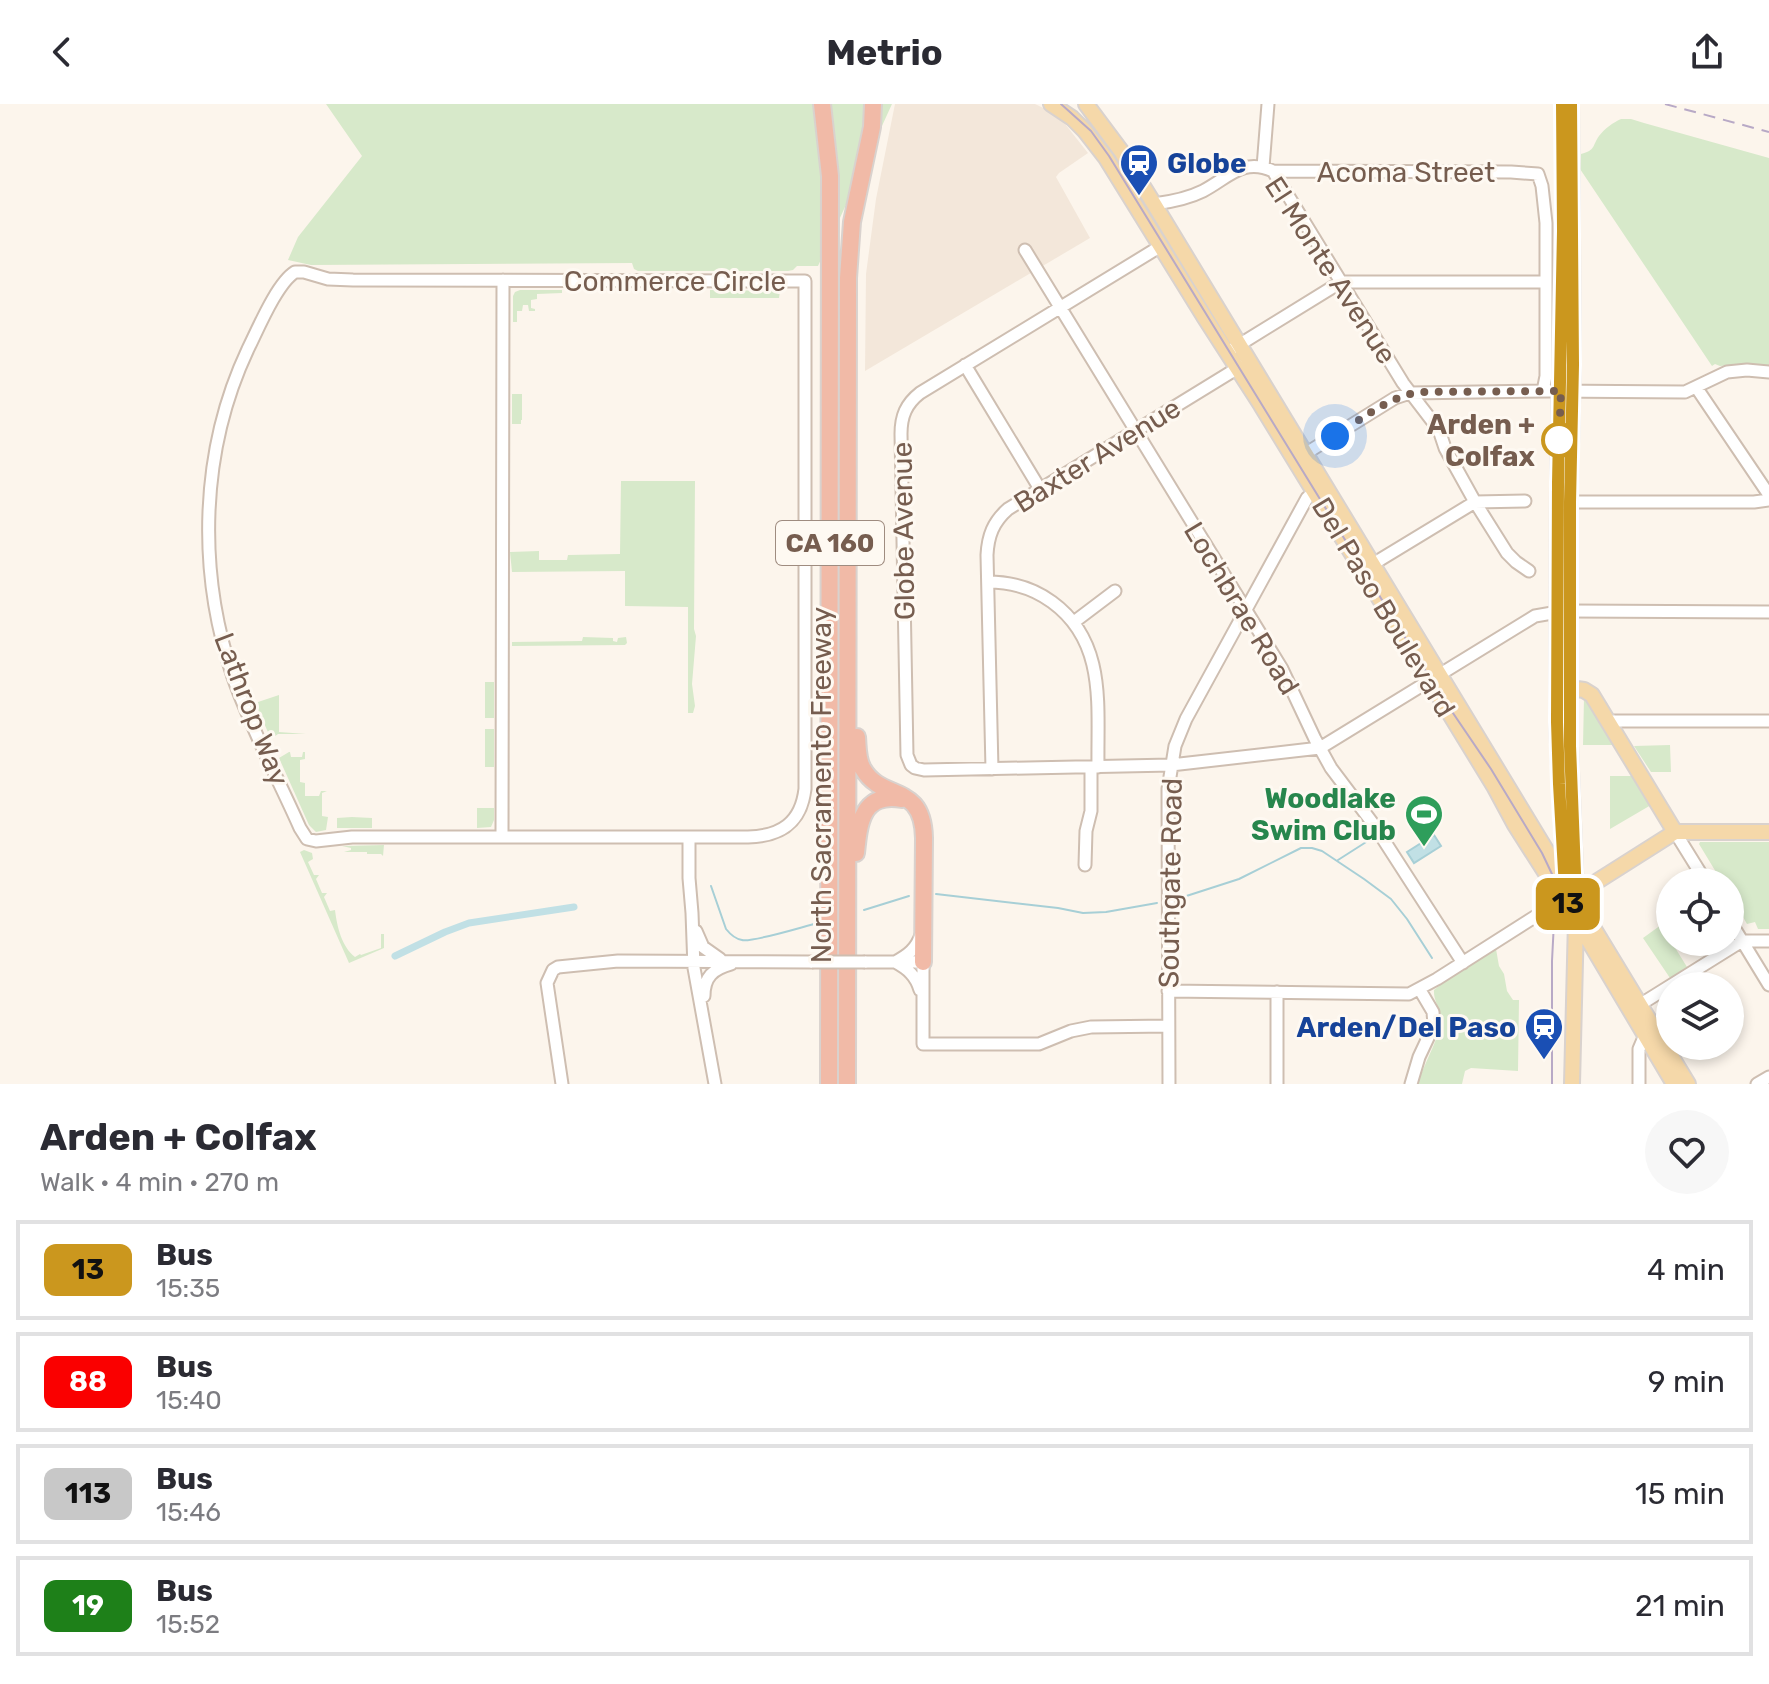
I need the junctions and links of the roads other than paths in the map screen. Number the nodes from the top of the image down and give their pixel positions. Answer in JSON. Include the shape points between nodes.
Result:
{"nodes":[{"id":1,"x":822,"y":104,"type":"edge"},
{"id":2,"x":873,"y":104,"type":"edge"},
{"id":3,"x":1051,"y":104,"type":"edge"},
{"id":4,"x":1084,"y":104,"type":"edge"},
{"id":5,"x":1268,"y":104,"type":"edge"},
{"id":6,"x":1562,"y":104,"type":"edge"},
{"id":7,"x":1571,"y":104,"type":"edge"},
{"id":8,"x":1268,"y":169,"type":"junction"},
{"id":9,"x":1154,"y":204,"type":"junction"},
{"id":10,"x":1567,"y":217,"type":"junction"},
{"id":11,"x":1161,"y":246,"type":"junction"},
{"id":12,"x":1025,"y":250,"type":"dead end"},
{"id":13,"x":503,"y":280,"type":"junction"},
{"id":14,"x":1341,"y":282,"type":"junction"},
{"id":15,"x":1546,"y":282,"type":"junction"},
{"id":16,"x":1060,"y":307,"type":"junction"},
{"id":17,"x":1233,"y":349,"type":"junction"},
{"id":18,"x":965,"y":365,"type":"junction"},
{"id":19,"x":1243,"y":365,"type":"junction"},
{"id":20,"x":1769,"y":372,"type":"edge"},
{"id":21,"x":1696,"y":387,"type":"junction"},
{"id":22,"x":1543,"y":391,"type":"junction"},
{"id":23,"x":1567,"y":391,"type":"junction"},
{"id":24,"x":1433,"y":392,"type":"junction"},
{"id":25,"x":1410,"y":393,"type":"junction"},
{"id":26,"x":1435,"y":425,"type":"junction"},
{"id":27,"x":1135,"y":430,"type":"junction"},
{"id":28,"x":1300,"y":457,"type":"junction"},
{"id":29,"x":1319,"y":488,"type":"junction"},
{"id":30,"x":1040,"y":489,"type":"junction"},
{"id":31,"x":1769,"y":497,"type":"edge"},
{"id":32,"x":1525,"y":501,"type":"dead end"},
{"id":33,"x":1475,"y":502,"type":"junction"},
{"id":34,"x":1570,"y":502,"type":"junction"},
{"id":35,"x":1367,"y":567,"type":"junction"},
{"id":36,"x":1529,"y":571,"type":"dead end"},
{"id":37,"x":988,"y":582,"type":"junction"},
{"id":38,"x":1115,"y":591,"type":"dead end"},
{"id":39,"x":847,"y":592,"type":"junction"},
{"id":40,"x":1246,"y":610,"type":"junction"},
{"id":41,"x":1564,"y":612,"type":"junction"},
{"id":42,"x":1769,"y":612,"type":"edge"},
{"id":43,"x":1074,"y":622,"type":"junction"},
{"id":44,"x":1434,"y":677,"type":"junction"},
{"id":45,"x":1570,"y":688,"type":"junction"},
{"id":46,"x":1609,"y":721,"type":"junction"},
{"id":47,"x":1769,"y":721,"type":"edge"},
{"id":48,"x":1557,"y":742,"type":"junction"},
{"id":49,"x":1320,"y":748,"type":"junction"},
{"id":50,"x":1171,"y":765,"type":"junction"},
{"id":51,"x":1094,"y":767,"type":"junction"},
{"id":52,"x":992,"y":769,"type":"junction"},
{"id":53,"x":1559,"y":784,"type":"junction"},
{"id":54,"x":911,"y":802,"type":"junction"},
{"id":55,"x":1534,"y":828,"type":"junction"},
{"id":56,"x":1675,"y":832,"type":"junction"},
{"id":57,"x":1769,"y":832,"type":"edge"},
{"id":58,"x":502,"y":837,"type":"junction"},
{"id":59,"x":689,"y":837,"type":"junction"},
{"id":60,"x":1085,"y":865,"type":"dead end"},
{"id":61,"x":1697,"y":868,"type":"edge"},
{"id":62,"x":1564,"y":878,"type":"junction"},
{"id":63,"x":1571,"y":902,"type":"junction"},
{"id":64,"x":692,"y":918,"type":"junction"},
{"id":65,"x":924,"y":922,"type":"junction"},
{"id":66,"x":1576,"y":922,"type":"junction"},
{"id":67,"x":847,"y":939,"type":"junction"},
{"id":68,"x":1744,"y":941,"type":"edge"},
{"id":69,"x":1769,"y":941,"type":"edge"},
{"id":70,"x":1744,"y":944,"type":"edge"},
{"id":71,"x":1718,"y":956,"type":"edge"},
{"id":72,"x":724,"y":960,"type":"junction"},
{"id":73,"x":694,"y":961,"type":"junction"},
{"id":74,"x":743,"y":961,"type":"junction"},
{"id":75,"x":895,"y":962,"type":"junction"},
{"id":76,"x":923,"y":962,"type":"junction"},
{"id":77,"x":1574,"y":962,"type":"junction"},
{"id":78,"x":1463,"y":963,"type":"junction"},
{"id":79,"x":1605,"y":968,"type":"junction"},
{"id":80,"x":1575,"y":980,"type":"junction"},
{"id":81,"x":830,"y":982,"type":"junction"},
{"id":82,"x":1769,"y":985,"type":"edge"},
{"id":83,"x":1420,"y":990,"type":"junction"},
{"id":84,"x":1168,"y":991,"type":"junction"},
{"id":85,"x":1277,"y":992,"type":"junction"},
{"id":86,"x":923,"y":1003,"type":"junction"},
{"id":87,"x":1634,"y":1008,"type":"junction"},
{"id":88,"x":702,"y":1012,"type":"junction"},
{"id":89,"x":1168,"y":1026,"type":"junction"},
{"id":90,"x":1645,"y":1035,"type":"junction"},
{"id":91,"x":1769,"y":1077,"type":"edge"},
{"id":92,"x":562,"y":1084,"type":"edge"},
{"id":93,"x":715,"y":1084,"type":"edge"},
{"id":94,"x":821,"y":1084,"type":"edge"},
{"id":95,"x":829,"y":1084,"type":"edge"},
{"id":96,"x":847,"y":1084,"type":"edge"},
{"id":97,"x":1169,"y":1084,"type":"edge"},
{"id":98,"x":1277,"y":1084,"type":"edge"},
{"id":99,"x":1411,"y":1084,"type":"edge"},
{"id":100,"x":1572,"y":1084,"type":"edge"},
{"id":101,"x":1639,"y":1084,"type":"edge"},
{"id":102,"x":1674,"y":1084,"type":"edge"},
{"id":103,"x":1688,"y":1084,"type":"edge"},
{"id":104,"x":1757,"y":1084,"type":"edge"}],
"edges":[{"from":1,"to":81,"type":"highway","name":"North Sacramento Freeway","number":"CA 160","via":[[831,189]]},
{"from":2,"to":39,"type":"highway","name":"North Sacramento Freeway","number":"CA 160","via":[[849,250]]},
{"from":3,"to":11,"type":"main road","name":"Del Paso Boulevard","via":[[1096,143]]},
{"from":4,"to":9,"type":"main road","name":"Del Paso Boulevard"},
{"from":5,"to":8,"type":"street","name":"El Monte Avenue"},
{"from":6,"to":10,"type":"main road"},
{"from":7,"to":10,"type":"main road"},
{"from":8,"to":9,"type":"street","name":"Acoma Street","via":[[1246,166],[1203,191]]},
{"from":8,"to":14,"type":"street","name":"El Monte Avenue"},
{"from":8,"to":15,"type":"street","name":"Acoma Street","via":[[1538,174],[1546,212]]},
{"from":9,"to":17,"type":"main road","name":"Del Paso Boulevard"},
{"from":10,"to":23,"type":"main road"},
{"from":11,"to":16,"type":"street","name":"Globe Avenue"},
{"from":11,"to":17,"type":"main road","name":"Del Paso Boulevard"},
{"from":12,"to":16,"type":"street","name":"Lochbrae Road"},
{"from":13,"to":58,"type":"street"},
{"from":13,"to":58,"type":"street","name":"Lathrop Way","via":[[339,280],[300,271],[291,274],[253,340],[226,407],[210,489],[209,528],[213,596],[234,678],[307,839]]},
{"from":13,"to":59,"type":"street","name":"Commerce Circle","via":[[805,281],[804,798],[790,823],[771,834]]},
{"from":14,"to":15,"type":"street"},
{"from":14,"to":17,"type":"street"},
{"from":14,"to":25,"type":"street","name":"El Monte Avenue"},
{"from":15,"to":22,"type":"street"},
{"from":16,"to":18,"type":"street","name":"Globe Avenue"},
{"from":16,"to":27,"type":"street","name":"Lochbrae Road"},
{"from":17,"to":19,"type":"main road","name":"Del Paso Boulevard"},
{"from":18,"to":30,"type":"street"},
{"from":18,"to":52,"type":"street","name":"Globe Avenue","via":[[915,397],[901,425],[907,755],[911,765],[924,770]]},
{"from":19,"to":27,"type":"street","name":"Baxter Avenue"},
{"from":19,"to":28,"type":"main road","name":"Del Paso Boulevard"},
{"from":20,"to":21,"type":"street","via":[[1727,372]]},
{"from":21,"to":23,"type":"street","via":[[1685,392]]},
{"from":21,"to":31,"type":"street"},
{"from":22,"to":23,"type":"street"},
{"from":22,"to":24,"type":"street"},
{"from":23,"to":34,"type":"main road"},
{"from":23,"to":41,"type":"main road","via":[[1558,467]]},
{"from":24,"to":25,"type":"street"},
{"from":24,"to":26,"type":"street","name":"El Monte Avenue","via":[[1427,405]]},
{"from":25,"to":26,"type":"street","name":"El Monte Avenue"},
{"from":25,"to":28,"type":"street"},
{"from":26,"to":33,"type":"street","name":"El Monte Avenue"},
{"from":27,"to":30,"type":"street","name":"Baxter Avenue"},
{"from":27,"to":40,"type":"street","name":"Lochbrae Road"},
{"from":28,"to":29,"type":"main road","name":"Del Paso Boulevard"},
{"from":29,"to":35,"type":"main road","name":"Del Paso Boulevard"},
{"from":29,"to":40,"type":"street","name":"Southgate Road","via":[[1307,498]]},
{"from":30,"to":37,"type":"street","name":"Baxter Avenue","via":[[994,525]]},
{"from":31,"to":34,"type":"street","via":[[1754,502]]},
{"from":32,"to":33,"type":"street"},
{"from":33,"to":35,"type":"street"},
{"from":33,"to":36,"type":"street","name":"El Monte Avenue","via":[[1507,553]]},
{"from":34,"to":41,"type":"main road"},
{"from":35,"to":44,"type":"main road","name":"Del Paso Boulevard"},
{"from":37,"to":43,"type":"street","via":[[1034,592]]},
{"from":37,"to":52,"type":"street","name":"Baxter Avenue"},
{"from":38,"to":43,"type":"street"},
{"from":39,"to":54,"type":"highway","via":[[859,760],[873,781]]},
{"from":39,"to":67,"type":"highway","name":"North Sacramento Freeway","number":"CA 160"},
{"from":40,"to":49,"type":"street","name":"Lochbrae Road","via":[[1286,676]]},
{"from":40,"to":50,"type":"street","name":"Southgate Road","via":[[1186,719]]},
{"from":41,"to":42,"type":"street"},
{"from":41,"to":44,"type":"street","via":[[1535,616]]},
{"from":41,"to":45,"type":"main road"},
{"from":41,"to":48,"type":"main road"},
{"from":43,"to":51,"type":"street","via":[[1095,671]]},
{"from":44,"to":49,"type":"street"},
{"from":44,"to":55,"type":"main road","name":"Del Paso Boulevard"},
{"from":44,"to":63,"type":"main road","name":"Del Paso Boulevard","via":[[1522,837]]},
{"from":45,"to":46,"type":"main road","via":[[1590,692]]},
{"from":45,"to":48,"type":"main road"},
{"from":45,"to":63,"type":"main road"},
{"from":46,"to":47,"type":"street"},
{"from":46,"to":56,"type":"main road"},
{"from":48,"to":53,"type":"main road"},
{"from":49,"to":50,"type":"street"},
{"from":49,"to":78,"type":"street","name":"Lochbrae Road"},
{"from":50,"to":51,"type":"street"},
{"from":50,"to":84,"type":"street","name":"Southgate Road"},
{"from":51,"to":52,"type":"street"},
{"from":51,"to":60,"type":"street"},
{"from":53,"to":55,"type":"main road","via":[[1551,822]]},
{"from":53,"to":62,"type":"main road"},
{"from":54,"to":65,"type":"highway","via":[[924,828]]},
{"from":54,"to":67,"type":"highway","via":[[884,799],[864,813]]},
{"from":55,"to":62,"type":"main road","name":"Del Paso Boulevard"},
{"from":56,"to":57,"type":"main road"},
{"from":56,"to":61,"type":"street"},
{"from":56,"to":63,"type":"main road"},
{"from":58,"to":59,"type":"street","name":"Commerce Circle"},
{"from":59,"to":64,"type":"street"},
{"from":62,"to":63,"type":"main road","name":"Del Paso Boulevard"},
{"from":63,"to":66,"type":"main road"},
{"from":63,"to":77,"type":"main road"},
{"from":63,"to":78,"type":"street","via":[[1544,912]]},
{"from":63,"to":87,"type":"main road","name":"Del Paso Boulevard"},
{"from":64,"to":72,"type":"street","via":[[703,947]]},
{"from":64,"to":73,"type":"street"},
{"from":65,"to":75,"type":"street","via":[[915,948]]},
{"from":65,"to":76,"type":"highway"},
{"from":66,"to":77,"type":"main road"},
{"from":66,"to":79,"type":"main road","name":"Del Paso Boulevard"},
{"from":67,"to":96,"type":"highway","name":"North Sacramento Freeway","number":"CA 160"},
{"from":68,"to":69,"type":"street"},
{"from":70,"to":82,"type":"street"},
{"from":71,"to":87,"type":"street"},
{"from":72,"to":73,"type":"street"},
{"from":72,"to":74,"type":"street"},
{"from":73,"to":88,"type":"street"},
{"from":73,"to":92,"type":"street","via":[[611,961],[553,970],[547,987]]},
{"from":74,"to":75,"type":"street","bridge":true},
{"from":74,"to":88,"type":"street","via":[[706,978]]},
{"from":75,"to":76,"type":"street"},
{"from":75,"to":86,"type":"street","via":[[913,974]]},
{"from":76,"to":86,"type":"street"},
{"from":77,"to":80,"type":"main road"},
{"from":78,"to":83,"type":"street"},
{"from":79,"to":80,"type":"main road","via":[[1583,967]]},
{"from":79,"to":87,"type":"main road","name":"Del Paso Boulevard"},
{"from":80,"to":100,"type":"main road"},
{"from":81,"to":94,"type":"highway"},
{"from":81,"to":95,"type":"highway","name":"North Sacramento Freeway","number":"CA 160"},
{"from":83,"to":85,"type":"street"},
{"from":83,"to":99,"type":"street","via":[[1434,1025]]},
{"from":84,"to":85,"type":"street"},
{"from":84,"to":89,"type":"street","name":"Southgate Road"},
{"from":85,"to":98,"type":"street"},
{"from":86,"to":89,"type":"street","via":[[923,1044],[1039,1044],[1091,1027]]},
{"from":87,"to":90,"type":"main road","name":"Del Paso Boulevard"},
{"from":87,"to":103,"type":"main road","name":"Del Paso Boulevard"},
{"from":88,"to":93,"type":"street"},
{"from":89,"to":97,"type":"street","name":"Southgate Road"},
{"from":90,"to":101,"type":"street"},
{"from":90,"to":102,"type":"main road","name":"Del Paso Boulevard"},
{"from":91,"to":104,"type":"street"}]}
